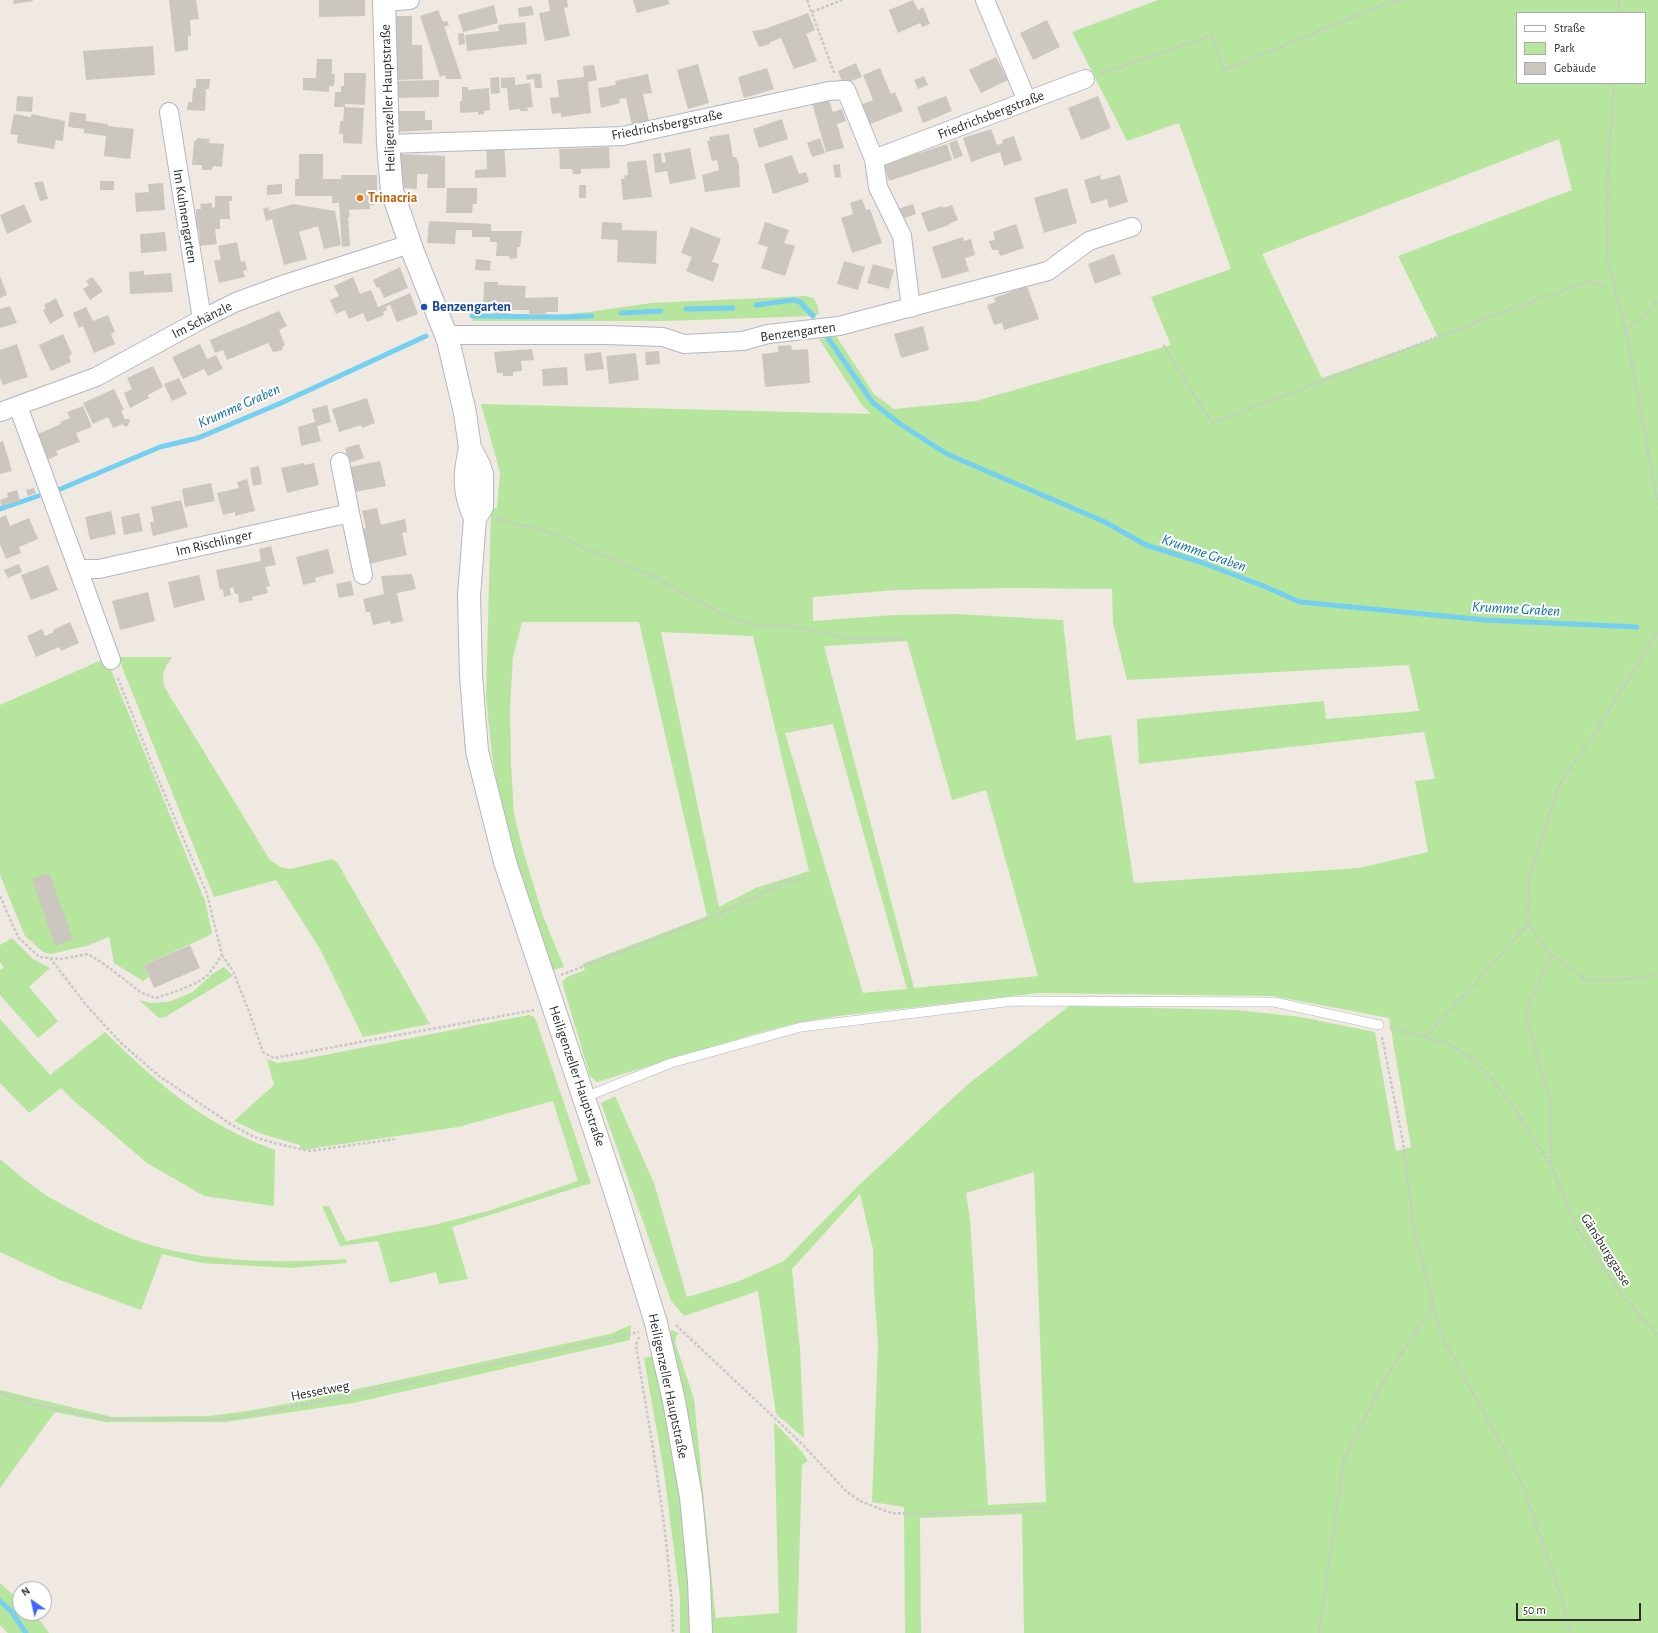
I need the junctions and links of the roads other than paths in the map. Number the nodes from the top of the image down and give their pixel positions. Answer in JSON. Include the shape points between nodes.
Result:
{"nodes":[{"id":1,"x":410,"y":0,"type":"edge"},
{"id":2,"x":984,"y":0,"type":"edge"},
{"id":3,"x":384,"y":1,"type":"edge"},
{"id":4,"x":1085,"y":79,"type":"road end"},
{"id":5,"x":1027,"y":101,"type":"junction"},
{"id":6,"x":169,"y":112,"type":"dead end"},
{"id":7,"x":388,"y":144,"type":"junction"},
{"id":8,"x":874,"y":159,"type":"junction"},
{"id":9,"x":1132,"y":226,"type":"dead end"},
{"id":10,"x":410,"y":244,"type":"junction"},
{"id":11,"x":911,"y":308,"type":"junction"},
{"id":12,"x":202,"y":319,"type":"junction"},
{"id":13,"x":448,"y":340,"type":"junction"},
{"id":14,"x":18,"y":406,"type":"junction"},
{"id":15,"x":0,"y":412,"type":"edge"},
{"id":16,"x":340,"y":462,"type":"dead end"},
{"id":17,"x":350,"y":513,"type":"junction"},
{"id":18,"x":78,"y":569,"type":"junction"},
{"id":19,"x":363,"y":575,"type":"dead end"},
{"id":20,"x":111,"y":660,"type":"road end"},
{"id":21,"x":1379,"y":1025,"type":"road end"},
{"id":22,"x":585,"y":1097,"type":"junction"},
{"id":23,"x":701,"y":1633,"type":"edge"}],
"edges":[{"from":1,"to":3,"type":"street"},
{"from":2,"to":5,"type":"street"},
{"from":3,"to":7,"type":"street","name":"Heiligenzeller Hauptstraße"},
{"from":4,"to":5,"type":"street","name":"Friedrichsbergstraße"},
{"from":5,"to":8,"type":"street","name":"Friedrichsbergstraße"},
{"from":6,"to":12,"type":"street","name":"Im Kuhnengarten"},
{"from":7,"to":8,"type":"street","name":"Friedrichsbergstraße","via":[[623,136],[829,91],[846,90]]},
{"from":7,"to":10,"type":"street","name":"Heiligenzeller Hauptstraße","via":[[392,191]]},
{"from":8,"to":11,"type":"street","via":[[878,187],[902,236]]},
{"from":9,"to":11,"type":"street","name":"Benzengarten","via":[[1089,242],[1048,271]]},
{"from":10,"to":12,"type":"street","name":"Im Schänzle","via":[[285,284],[236,302]]},
{"from":10,"to":13,"type":"street","name":"Heiligenzeller Hauptstraße"},
{"from":11,"to":13,"type":"street","name":"Benzengarten","via":[[839,326],[768,334],[742,341],[684,344],[663,337],[607,335],[454,335]]},
{"from":12,"to":14,"type":"street","name":"Im Schänzle","via":[[96,377]]},
{"from":13,"to":22,"type":"street","name":"Heiligenzeller Hauptstraße","via":[[465,413],[470,448],[465,484],[468,503],[475,518],[469,596],[471,675],[477,751],[505,862]]},
{"from":14,"to":15,"type":"street","name":"Im Schänzle"},
{"from":14,"to":18,"type":"street"},
{"from":16,"to":17,"type":"street"},
{"from":17,"to":18,"type":"street","name":"Im Rischlinger","via":[[99,569]]},
{"from":17,"to":19,"type":"street"},
{"from":18,"to":20,"type":"street"},
{"from":21,"to":22,"type":"lane","via":[[1274,1002],[1013,1001],[802,1027],[671,1063]]},
{"from":22,"to":23,"type":"street","name":"Heiligenzeller Hauptstraße","via":[[656,1322],[674,1401],[691,1497]]}]}
